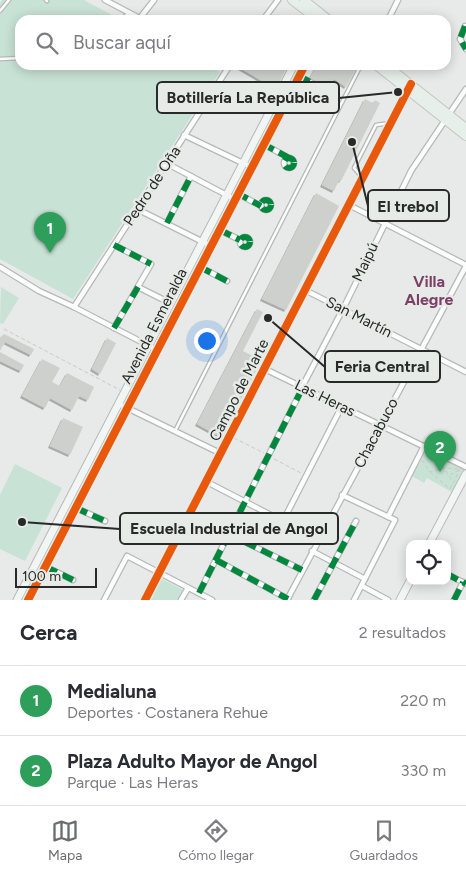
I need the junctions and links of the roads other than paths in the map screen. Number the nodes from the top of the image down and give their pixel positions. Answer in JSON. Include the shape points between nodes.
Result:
{"nodes":[{"id":1,"x":9,"y":0,"type":"edge"},
{"id":2,"x":105,"y":0,"type":"edge"},
{"id":3,"x":154,"y":0,"type":"edge"},
{"id":4,"x":278,"y":0,"type":"edge"},
{"id":5,"x":292,"y":0,"type":"edge"},
{"id":6,"x":304,"y":0,"type":"edge"},
{"id":7,"x":398,"y":0,"type":"edge"},
{"id":8,"x":0,"y":11,"type":"edge"},
{"id":9,"x":129,"y":12,"type":"junction"},
{"id":10,"x":126,"y":15,"type":"edge"},
{"id":11,"x":134,"y":15,"type":"edge"},
{"id":12,"x":144,"y":15,"type":"edge"},
{"id":13,"x":267,"y":15,"type":"edge"},
{"id":14,"x":314,"y":15,"type":"edge"},
{"id":15,"x":316,"y":15,"type":"edge"},
{"id":16,"x":390,"y":15,"type":"edge"},
{"id":17,"x":465,"y":26,"type":"edge"},
{"id":18,"x":466,"y":49,"type":"edge"},
{"id":19,"x":15,"y":58,"type":"edge"},
{"id":20,"x":0,"y":59,"type":"edge"},
{"id":21,"x":225,"y":70,"type":"edge"},
{"id":22,"x":291,"y":70,"type":"edge"},
{"id":23,"x":302,"y":70,"type":"edge"},
{"id":24,"x":358,"y":70,"type":"edge"},
{"id":25,"x":384,"y":70,"type":"edge"},
{"id":26,"x":391,"y":70,"type":"edge"},
{"id":27,"x":299,"y":76,"type":"junction"},
{"id":28,"x":410,"y":87,"type":"junction"},
{"id":29,"x":466,"y":89,"type":"edge"},
{"id":30,"x":334,"y":95,"type":"dead end"},
{"id":31,"x":447,"y":117,"type":"junction"},
{"id":32,"x":391,"y":122,"type":"junction"},
{"id":33,"x":466,"y":128,"type":"edge"},
{"id":34,"x":184,"y":136,"type":"junction"},
{"id":35,"x":466,"y":136,"type":"edge"},
{"id":36,"x":263,"y":144,"type":"junction"},
{"id":37,"x":291,"y":159,"type":"dead end"},
{"id":38,"x":166,"y":163,"type":"junction"},
{"id":39,"x":243,"y":163,"type":"junction"},
{"id":40,"x":251,"y":167,"type":"junction"},
{"id":41,"x":191,"y":176,"type":"junction"},
{"id":42,"x":363,"y":178,"type":"junction"},
{"id":43,"x":232,"y":196,"type":"junction"},
{"id":44,"x":349,"y":205,"type":"junction"},
{"id":45,"x":261,"y":206,"type":"dead end"},
{"id":46,"x":137,"y":209,"type":"junction"},
{"id":47,"x":167,"y":223,"type":"junction"},
{"id":48,"x":384,"y":223,"type":"junction"},
{"id":49,"x":220,"y":230,"type":"junction"},
{"id":50,"x":240,"y":240,"type":"dead end"},
{"id":51,"x":203,"y":241,"type":"junction"},
{"id":52,"x":114,"y":245,"type":"junction"},
{"id":53,"x":211,"y":246,"type":"junction"},
{"id":54,"x":466,"y":265,"type":"edge"},
{"id":55,"x":0,"y":267,"type":"edge"},
{"id":56,"x":200,"y":267,"type":"junction"},
{"id":57,"x":227,"y":281,"type":"dead end"},
{"id":58,"x":138,"y":287,"type":"junction"},
{"id":59,"x":305,"y":290,"type":"junction"},
{"id":60,"x":174,"y":296,"type":"junction"},
{"id":61,"x":182,"y":301,"type":"junction"},
{"id":62,"x":74,"y":306,"type":"junction"},
{"id":63,"x":169,"y":306,"type":"junction"},
{"id":64,"x":343,"y":309,"type":"junction"},
{"id":65,"x":176,"y":313,"type":"junction"},
{"id":66,"x":114,"y":328,"type":"junction"},
{"id":67,"x":149,"y":344,"type":"junction"},
{"id":68,"x":421,"y":349,"type":"junction"},
{"id":69,"x":157,"y":350,"type":"junction"},
{"id":70,"x":265,"y":369,"type":"junction"},
{"id":71,"x":466,"y":372,"type":"edge"},
{"id":72,"x":302,"y":387,"type":"junction"},
{"id":73,"x":119,"y":404,"type":"junction"},
{"id":74,"x":342,"y":406,"type":"junction"},
{"id":75,"x":127,"y":407,"type":"junction"},
{"id":76,"x":380,"y":425,"type":"junction"},
{"id":77,"x":175,"y":431,"type":"junction"},
{"id":78,"x":424,"y":446,"type":"junction"},
{"id":79,"x":222,"y":454,"type":"junction"},
{"id":80,"x":466,"y":467,"type":"edge"},
{"id":81,"x":463,"y":472,"type":"edge"},
{"id":82,"x":207,"y":482,"type":"junction"},
{"id":83,"x":342,"y":496,"type":"junction"},
{"id":84,"x":245,"y":502,"type":"junction"},
{"id":85,"x":76,"y":508,"type":"junction"},
{"id":86,"x":388,"y":517,"type":"junction"},
{"id":87,"x":105,"y":521,"type":"dead end"},
{"id":88,"x":283,"y":521,"type":"junction"},
{"id":89,"x":356,"y":521,"type":"dead end"},
{"id":90,"x":229,"y":534,"type":"junction"},
{"id":91,"x":319,"y":540,"type":"junction"},
{"id":92,"x":432,"y":540,"type":"edge"},
{"id":93,"x":312,"y":551,"type":"junction"},
{"id":94,"x":216,"y":560,"type":"junction"},
{"id":95,"x":37,"y":563,"type":"junction"},
{"id":96,"x":334,"y":563,"type":"junction"},
{"id":97,"x":46,"y":567,"type":"junction"},
{"id":98,"x":302,"y":570,"type":"junction"},
{"id":99,"x":160,"y":573,"type":"junction"},
{"id":100,"x":451,"y":576,"type":"edge"},
{"id":101,"x":365,"y":579,"type":"junction"},
{"id":102,"x":73,"y":580,"type":"dead end"},
{"id":103,"x":464,"y":583,"type":"edge"},
{"id":104,"x":408,"y":585,"type":"edge"},
{"id":105,"x":362,"y":586,"type":"junction"},
{"id":106,"x":188,"y":588,"type":"junction"},
{"id":107,"x":199,"y":593,"type":"junction"},
{"id":108,"x":287,"y":599,"type":"edge"},
{"id":109,"x":17,"y":600,"type":"edge"},
{"id":110,"x":28,"y":600,"type":"edge"},
{"id":111,"x":104,"y":600,"type":"edge"},
{"id":112,"x":145,"y":600,"type":"edge"},
{"id":113,"x":181,"y":600,"type":"edge"},
{"id":114,"x":212,"y":600,"type":"edge"},
{"id":115,"x":314,"y":600,"type":"edge"},
{"id":116,"x":354,"y":600,"type":"edge"},
{"id":117,"x":388,"y":600,"type":"edge"},
{"id":118,"x":400,"y":600,"type":"edge"},
{"id":119,"x":454,"y":600,"type":"edge"}],
"edges":[{"from":1,"to":8,"type":"lane"},
{"from":2,"to":9,"type":"street"},
{"from":3,"to":12,"type":"street"},
{"from":4,"to":13,"type":"street"},
{"from":5,"to":14,"type":"main road"},
{"from":6,"to":15,"type":"main road"},
{"from":7,"to":16,"type":"street"},
{"from":9,"to":10,"type":"lane"},
{"from":9,"to":11,"type":"street"},
{"from":17,"to":18,"type":"street","via":[[460,40]]},
{"from":19,"to":20,"type":"lane"},
{"from":21,"to":34,"type":"street","name":"Pedro de Oña"},
{"from":22,"to":39,"type":"street","name":"Avenida Esmeralda"},
{"from":23,"to":27,"type":"street","name":"Avenida Esmeralda"},
{"from":24,"to":77,"type":"lane"},
{"from":25,"to":28,"type":"main road"},
{"from":26,"to":28,"type":"main road"},
{"from":27,"to":30,"type":"street"},
{"from":27,"to":36,"type":"street","name":"Avenida Esmeralda"},
{"from":28,"to":31,"type":"main road"},
{"from":28,"to":32,"type":"street","name":"Campo de Marte"},
{"from":29,"to":31,"type":"street","name":"Maipú"},
{"from":31,"to":33,"type":"main road"},
{"from":31,"to":35,"type":"main road"},
{"from":31,"to":48,"type":"street","name":"Maipú","via":[[410,171]]},
{"from":32,"to":42,"type":"street","name":"Campo de Marte"},
{"from":32,"to":42,"type":"lane","via":[[376,124],[354,168]]},
{"from":34,"to":38,"type":"street","name":"Pedro de Oña"},
{"from":34,"to":39,"type":"street"},
{"from":36,"to":37,"type":"street"},
{"from":36,"to":40,"type":"street","name":"Avenida Esmeralda"},
{"from":38,"to":41,"type":"street"},
{"from":38,"to":46,"type":"street","name":"Pedro de Oña"},
{"from":39,"to":40,"type":"street"},
{"from":39,"to":43,"type":"street","name":"Avenida Esmeralda"},
{"from":40,"to":43,"type":"street","name":"Avenida Esmeralda"},
{"from":41,"to":43,"type":"street"},
{"from":41,"to":47,"type":"street"},
{"from":42,"to":44,"type":"street","name":"Campo de Marte"},
{"from":43,"to":45,"type":"street"},
{"from":43,"to":49,"type":"street","name":"Avenida Esmeralda"},
{"from":43,"to":51,"type":"street","name":"Avenida Esmeralda"},
{"from":44,"to":48,"type":"street"},
{"from":44,"to":59,"type":"street","name":"Campo de Marte"},
{"from":46,"to":47,"type":"street"},
{"from":46,"to":52,"type":"street","name":"Pedro de Oña"},
{"from":47,"to":51,"type":"street"},
{"from":48,"to":54,"type":"street"},
{"from":48,"to":64,"type":"street","name":"Maipú"},
{"from":49,"to":50,"type":"street"},
{"from":49,"to":53,"type":"street","name":"Avenida Esmeralda"},
{"from":51,"to":53,"type":"street"},
{"from":51,"to":60,"type":"street","name":"Avenida Esmeralda"},
{"from":52,"to":58,"type":"street","via":[[150,264]]},
{"from":52,"to":62,"type":"street","name":"Pedro de Oña"},
{"from":53,"to":56,"type":"street","name":"Avenida Esmeralda"},
{"from":54,"to":68,"type":"street","name":"Chacabuco"},
{"from":55,"to":62,"type":"street","via":[[39,291]]},
{"from":56,"to":57,"type":"street"},
{"from":56,"to":61,"type":"street","name":"Avenida Esmeralda"},
{"from":58,"to":63,"type":"street"},
{"from":58,"to":66,"type":"street"},
{"from":59,"to":64,"type":"street","name":"San Martín"},
{"from":59,"to":70,"type":"street","name":"Campo de Marte"},
{"from":60,"to":61,"type":"street"},
{"from":60,"to":63,"type":"street","name":"Avenida Esmeralda"},
{"from":61,"to":65,"type":"street","name":"Avenida Esmeralda"},
{"from":62,"to":66,"type":"street"},
{"from":63,"to":65,"type":"street"},
{"from":63,"to":67,"type":"street","name":"Avenida Esmeralda"},
{"from":64,"to":68,"type":"street","name":"San Martín"},
{"from":64,"to":72,"type":"street","name":"Maipú"},
{"from":65,"to":69,"type":"street","name":"Avenida Esmeralda"},
{"from":66,"to":67,"type":"street"},
{"from":67,"to":69,"type":"street"},
{"from":67,"to":73,"type":"street","name":"Avenida Esmeralda"},
{"from":68,"to":71,"type":"street","name":"San Martín"},
{"from":68,"to":76,"type":"street","name":"Chacabuco"},
{"from":69,"to":75,"type":"street","name":"Avenida Esmeralda"},
{"from":70,"to":72,"type":"street","name":"Las Heras"},
{"from":70,"to":79,"type":"street","name":"Campo de Marte"},
{"from":72,"to":74,"type":"street","name":"Las Heras"},
{"from":72,"to":84,"type":"street","name":"Maipú"},
{"from":73,"to":75,"type":"street"},
{"from":73,"to":95,"type":"street","name":"Avenida Esmeralda"},
{"from":74,"to":76,"type":"street","name":"Las Heras"},
{"from":74,"to":88,"type":"street"},
{"from":75,"to":77,"type":"street"},
{"from":75,"to":85,"type":"street","name":"Avenida Esmeralda"},
{"from":76,"to":78,"type":"street","name":"Las Heras"},
{"from":76,"to":83,"type":"street","name":"Chacabuco"},
{"from":77,"to":79,"type":"street"},
{"from":78,"to":80,"type":"street","name":"Las Heras"},
{"from":78,"to":86,"type":"street"},
{"from":79,"to":82,"type":"street","name":"Campo de Marte"},
{"from":81,"to":92,"type":"street"},
{"from":82,"to":84,"type":"street"},
{"from":82,"to":99,"type":"street","name":"Campo de Marte"},
{"from":83,"to":86,"type":"street"},
{"from":83,"to":91,"type":"street","name":"Chacabuco"},
{"from":84,"to":88,"type":"street"},
{"from":84,"to":90,"type":"street","name":"Maipú"},
{"from":85,"to":87,"type":"street"},
{"from":85,"to":97,"type":"street","name":"Avenida Esmeralda"},
{"from":86,"to":101,"type":"street","via":[[395,520]]},
{"from":88,"to":91,"type":"street"},
{"from":89,"to":96,"type":"street"},
{"from":90,"to":94,"type":"street","name":"Maipú"},
{"from":90,"to":98,"type":"street"},
{"from":91,"to":93,"type":"street","name":"Chacabuco"},
{"from":93,"to":96,"type":"street"},
{"from":93,"to":98,"type":"street","name":"Chacabuco"},
{"from":94,"to":107,"type":"street","name":"Maipú"},
{"from":94,"to":108,"type":"street"},
{"from":95,"to":97,"type":"street"},
{"from":95,"to":109,"type":"street","name":"Avenida Esmeralda"},
{"from":96,"to":101,"type":"street"},
{"from":96,"to":115,"type":"street"},
{"from":97,"to":102,"type":"street"},
{"from":97,"to":110,"type":"street","name":"Avenida Esmeralda"},
{"from":98,"to":108,"type":"street","name":"Chacabuco"},
{"from":99,"to":106,"type":"street"},
{"from":99,"to":111,"type":"street","via":[[127,556]]},
{"from":99,"to":112,"type":"street","name":"Campo de Marte"},
{"from":100,"to":103,"type":"street"},
{"from":101,"to":105,"type":"street"},
{"from":103,"to":119,"type":"street"},
{"from":104,"to":118,"type":"street"},
{"from":105,"to":116,"type":"street"},
{"from":105,"to":117,"type":"street"},
{"from":106,"to":107,"type":"street"},
{"from":106,"to":113,"type":"street"},
{"from":107,"to":114,"type":"street"}]}
